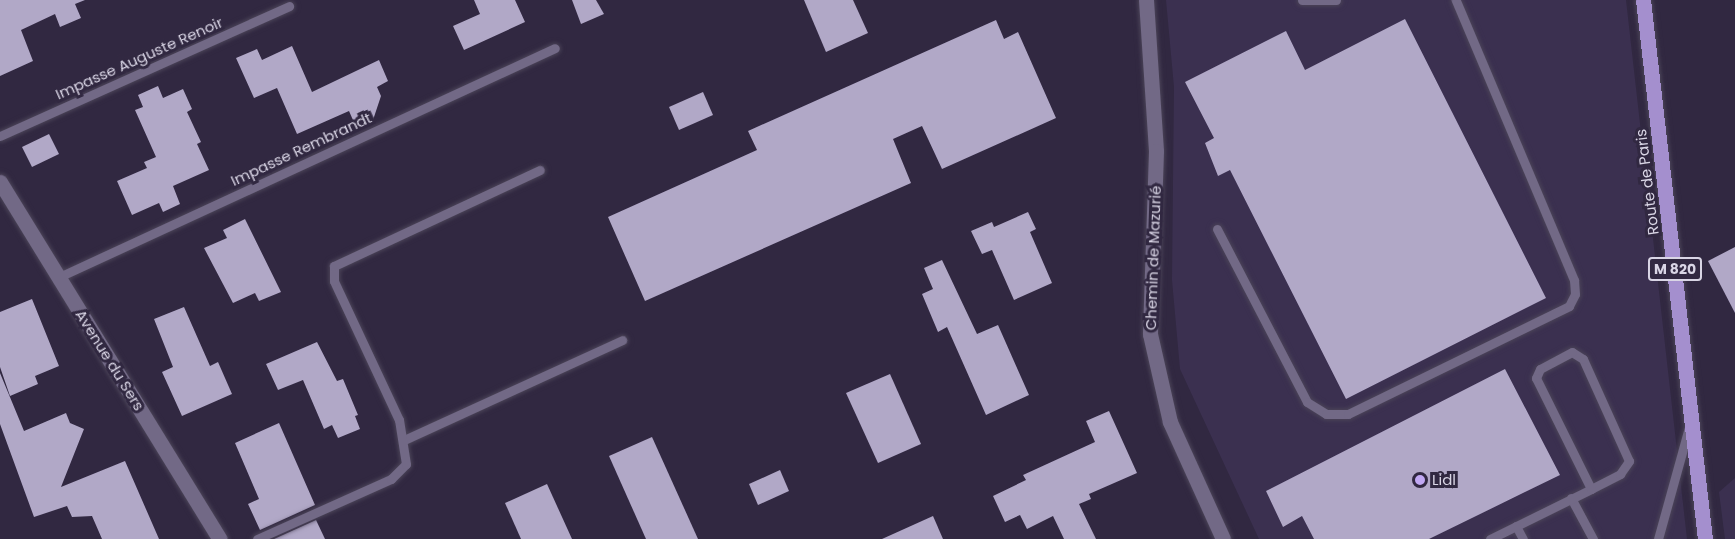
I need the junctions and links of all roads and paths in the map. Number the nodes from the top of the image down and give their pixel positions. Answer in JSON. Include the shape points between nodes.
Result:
{"nodes":[{"id":1,"x":1146,"y":0,"type":"edge"},
{"id":2,"x":1302,"y":0,"type":"edge"},
{"id":3,"x":1336,"y":0,"type":"edge"},
{"id":4,"x":1456,"y":0,"type":"edge"},
{"id":5,"x":1643,"y":0,"type":"edge"},
{"id":6,"x":290,"y":6,"type":"dead end"},
{"id":7,"x":555,"y":48,"type":"dead end"},
{"id":8,"x":0,"y":136,"type":"edge"},
{"id":9,"x":540,"y":170,"type":"dead end"},
{"id":10,"x":0,"y":182,"type":"edge"},
{"id":11,"x":1217,"y":230,"type":"dead end"},
{"id":12,"x":59,"y":277,"type":"junction"},
{"id":13,"x":622,"y":340,"type":"dead end"},
{"id":14,"x":1691,"y":419,"type":"junction"},
{"id":15,"x":404,"y":440,"type":"junction"},
{"id":16,"x":1591,"y":489,"type":"junction"},
{"id":17,"x":1571,"y":498,"type":"junction"},
{"id":18,"x":1516,"y":526,"type":"junction"},
{"id":19,"x":220,"y":539,"type":"edge"},
{"id":20,"x":257,"y":539,"type":"edge"},
{"id":21,"x":1223,"y":539,"type":"edge"},
{"id":22,"x":1490,"y":539,"type":"edge"},
{"id":23,"x":1523,"y":539,"type":"edge"},
{"id":24,"x":1593,"y":539,"type":"edge"},
{"id":25,"x":1658,"y":539,"type":"edge"},
{"id":26,"x":1705,"y":539,"type":"edge"}],
"edges":[{"from":1,"to":21,"type":"street","name":"Chemin de Mazurié","via":[[1156,151],[1150,334],[1170,422]]},
{"from":2,"to":3,"type":"lane"},
{"from":4,"to":11,"type":"lane","via":[[1574,280],[1575,294],[1569,306],[1348,414],[1326,414],[1307,402]]},
{"from":5,"to":14,"type":"main road","name":"Route de Paris","number":"M 820"},
{"from":6,"to":8,"type":"lane","name":"Impasse Auguste Renoir"},
{"from":7,"to":12,"type":"lane","name":"Impasse Rembrandt"},
{"from":9,"to":15,"type":"lane","via":[[341,262],[331,272],[399,420]]},
{"from":10,"to":12,"type":"street","name":"Avenue du Sers"},
{"from":12,"to":19,"type":"street","name":"Avenue du Sers"},
{"from":13,"to":15,"type":"lane"},
{"from":14,"to":25,"type":"lane"},
{"from":14,"to":26,"type":"main road","name":"Route de Paris","number":"M 820"},
{"from":15,"to":20,"type":"lane","via":[[406,464],[401,473]]},
{"from":16,"to":16,"type":"lane","via":[[1620,474],[1629,461],[1583,360],[1572,352],[1540,369],[1536,378]]},
{"from":16,"to":17,"type":"lane"},
{"from":17,"to":18,"type":"lane"},
{"from":17,"to":24,"type":"lane"},
{"from":18,"to":22,"type":"lane"},
{"from":18,"to":23,"type":"lane"}]}
